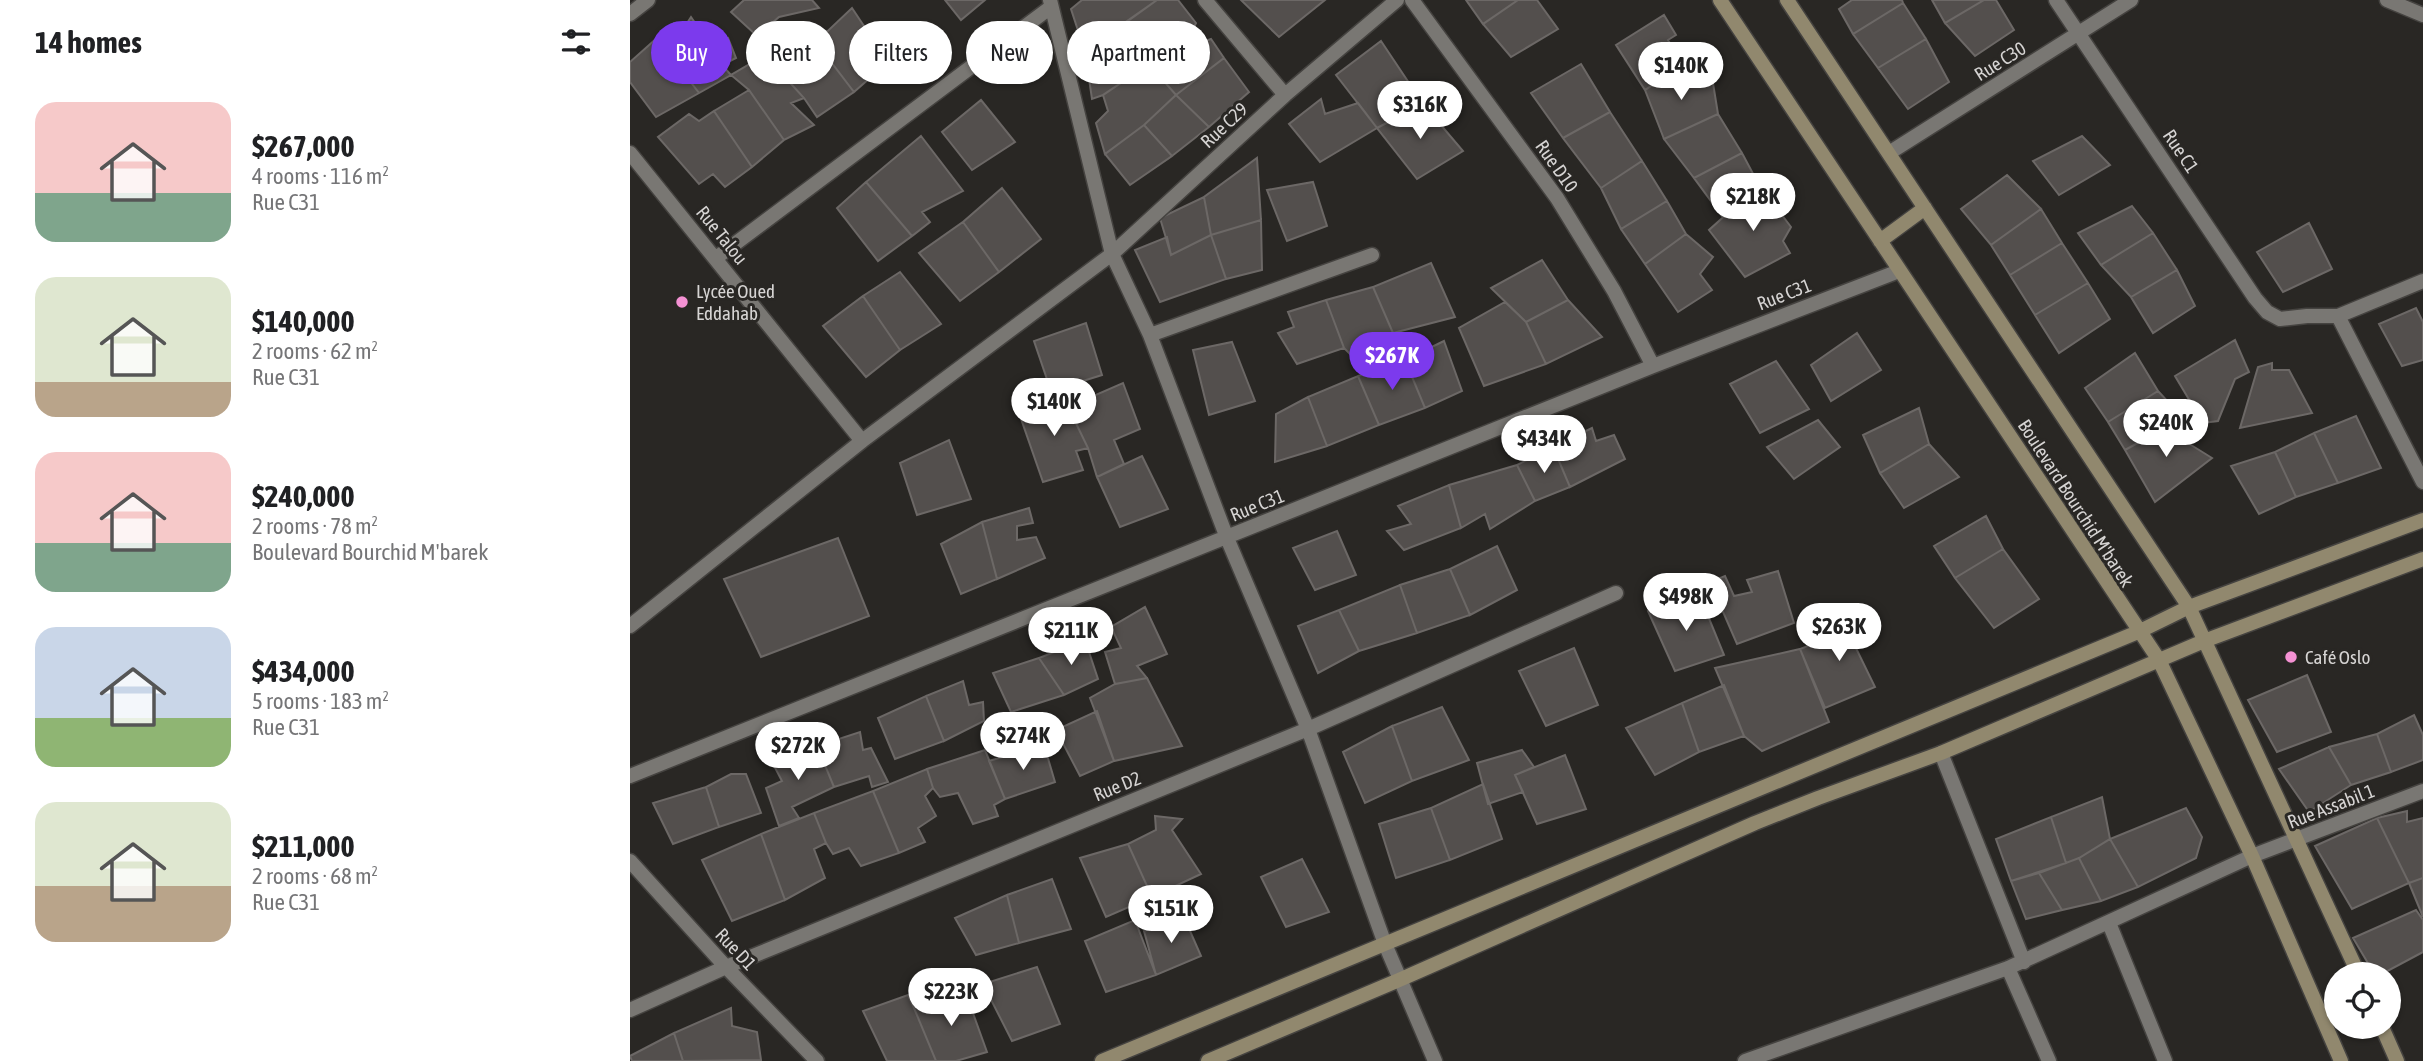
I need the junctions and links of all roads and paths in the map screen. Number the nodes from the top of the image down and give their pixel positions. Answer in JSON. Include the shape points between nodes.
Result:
{"nodes":[{"id":1,"x":648,"y":0,"type":"edge"},
{"id":2,"x":1205,"y":0,"type":"edge"},
{"id":3,"x":1397,"y":0,"type":"edge"},
{"id":4,"x":1412,"y":0,"type":"edge"},
{"id":5,"x":1720,"y":0,"type":"edge"},
{"id":6,"x":1787,"y":0,"type":"edge"},
{"id":7,"x":2056,"y":0,"type":"edge"},
{"id":8,"x":2131,"y":0,"type":"edge"},
{"id":9,"x":2387,"y":0,"type":"edge"},
{"id":10,"x":1050,"y":4,"type":"edge"},
{"id":11,"x":630,"y":15,"type":"edge"},
{"id":12,"x":2423,"y":15,"type":"edge"},
{"id":13,"x":2078,"y":34,"type":"junction"},
{"id":14,"x":1284,"y":95,"type":"junction"},
{"id":15,"x":630,"y":153,"type":"edge"},
{"id":16,"x":1889,"y":153,"type":"junction"},
{"id":17,"x":1926,"y":208,"type":"junction"},
{"id":18,"x":1880,"y":240,"type":"junction"},
{"id":19,"x":1112,"y":254,"type":"junction"},
{"id":20,"x":1372,"y":255,"type":"dead end"},
{"id":21,"x":716,"y":258,"type":"junction"},
{"id":22,"x":1899,"y":271,"type":"junction"},
{"id":23,"x":2423,"y":281,"type":"edge"},
{"id":24,"x":2339,"y":316,"type":"junction"},
{"id":25,"x":1150,"y":335,"type":"junction"},
{"id":26,"x":1653,"y":366,"type":"junction"},
{"id":27,"x":862,"y":441,"type":"junction"},
{"id":28,"x":2423,"y":482,"type":"edge"},
{"id":29,"x":2423,"y":520,"type":"edge"},
{"id":30,"x":1227,"y":538,"type":"junction"},
{"id":31,"x":2423,"y":559,"type":"edge"},
{"id":32,"x":1616,"y":593,"type":"dead end"},
{"id":33,"x":2189,"y":607,"type":"junction"},
{"id":34,"x":630,"y":626,"type":"edge"},
{"id":35,"x":2138,"y":632,"type":"junction"},
{"id":36,"x":2204,"y":640,"type":"junction"},
{"id":37,"x":2159,"y":660,"type":"junction"},
{"id":38,"x":1308,"y":729,"type":"junction"},
{"id":39,"x":1941,"y":753,"type":"junction"},
{"id":40,"x":630,"y":776,"type":"edge"},
{"id":41,"x":2423,"y":792,"type":"edge"},
{"id":42,"x":2298,"y":840,"type":"junction"},
{"id":43,"x":2252,"y":856,"type":"junction"},
{"id":44,"x":630,"y":861,"type":"edge"},
{"id":45,"x":2109,"y":923,"type":"junction"},
{"id":46,"x":1385,"y":944,"type":"junction"},
{"id":47,"x":2024,"y":962,"type":"junction"},
{"id":48,"x":2352,"y":962,"type":"edge"},
{"id":49,"x":726,"y":967,"type":"junction"},
{"id":50,"x":2008,"y":968,"type":"junction"},
{"id":51,"x":1399,"y":980,"type":"junction"},
{"id":52,"x":630,"y":1010,"type":"edge"},
{"id":53,"x":2387,"y":1039,"type":"edge"},
{"id":54,"x":817,"y":1061,"type":"edge"},
{"id":55,"x":1102,"y":1061,"type":"edge"},
{"id":56,"x":1208,"y":1061,"type":"edge"},
{"id":57,"x":1435,"y":1061,"type":"edge"},
{"id":58,"x":1745,"y":1061,"type":"edge"},
{"id":59,"x":2049,"y":1061,"type":"edge"},
{"id":60,"x":2165,"y":1061,"type":"edge"},
{"id":61,"x":2341,"y":1061,"type":"edge"},
{"id":62,"x":2397,"y":1061,"type":"edge"}],
"edges":[{"from":1,"to":11,"type":"street"},
{"from":2,"to":14,"type":"street"},
{"from":3,"to":14,"type":"street","name":"Rue C29"},
{"from":4,"to":26,"type":"street","name":"Rue D10","via":[[1557,198],[1614,290]]},
{"from":5,"to":18,"type":"main road","name":"Boulevard Bourchid M'barek"},
{"from":6,"to":16,"type":"main road","name":"Boulevard Bourchid M'barek"},
{"from":7,"to":13,"type":"street","name":"Rue C1"},
{"from":8,"to":13,"type":"street","name":"Rue C30"},
{"from":9,"to":12,"type":"street"},
{"from":10,"to":19,"type":"street"},
{"from":10,"to":21,"type":"street"},
{"from":13,"to":16,"type":"street","name":"Rue C30"},
{"from":13,"to":24,"type":"street","name":"Rue C1","via":[[2267,312],[2280,319]]},
{"from":14,"to":19,"type":"street","name":"Rue C29"},
{"from":15,"to":21,"type":"street","name":"Rue Talou"},
{"from":16,"to":17,"type":"main road","name":"Boulevard Bourchid M'barek"},
{"from":17,"to":18,"type":"main road"},
{"from":17,"to":33,"type":"main road","name":"Boulevard Bourchid M'barek"},
{"from":18,"to":22,"type":"main road","name":"Boulevard Bourchid M'barek"},
{"from":19,"to":25,"type":"street"},
{"from":19,"to":27,"type":"street","name":"Rue C29"},
{"from":20,"to":25,"type":"street"},
{"from":21,"to":27,"type":"street","name":"Rue Talou"},
{"from":22,"to":26,"type":"street","name":"Rue C31"},
{"from":22,"to":35,"type":"main road","name":"Boulevard Bourchid M'barek"},
{"from":23,"to":24,"type":"street"},
{"from":24,"to":28,"type":"street"},
{"from":25,"to":30,"type":"street"},
{"from":26,"to":30,"type":"street","name":"Rue C31"},
{"from":27,"to":34,"type":"street","name":"Rue C29"},
{"from":29,"to":33,"type":"main road"},
{"from":30,"to":38,"type":"street"},
{"from":30,"to":40,"type":"street","name":"Rue C31"},
{"from":31,"to":36,"type":"main road"},
{"from":32,"to":38,"type":"street","name":"Rue D2"},
{"from":33,"to":35,"type":"main road"},
{"from":33,"to":36,"type":"main road","name":"Boulevard Bourchid M'barek"},
{"from":35,"to":37,"type":"main road","name":"Boulevard Bourchid M'barek"},
{"from":35,"to":46,"type":"main road"},
{"from":36,"to":37,"type":"main road"},
{"from":36,"to":42,"type":"main road","name":"Boulevard Bourchid M'barek"},
{"from":37,"to":39,"type":"main road"},
{"from":37,"to":43,"type":"main road","name":"Boulevard Bourchid M'barek"},
{"from":38,"to":46,"type":"street"},
{"from":38,"to":49,"type":"street","name":"Rue D2"},
{"from":39,"to":47,"type":"street"},
{"from":39,"to":51,"type":"main road","via":[[1755,823]]},
{"from":41,"to":42,"type":"street","name":"Rue Assabil 1"},
{"from":42,"to":43,"type":"street","name":"Rue Assabil 1"},
{"from":42,"to":48,"type":"main road","name":"Boulevard Bourchid M'barek"},
{"from":43,"to":45,"type":"street","name":"Rue Assabil 1"},
{"from":43,"to":61,"type":"main road","name":"Boulevard Bourchid M'barek"},
{"from":44,"to":49,"type":"street","name":"Rue D1"},
{"from":45,"to":47,"type":"street","name":"Rue Assabil 1"},
{"from":45,"to":60,"type":"street"},
{"from":46,"to":51,"type":"street"},
{"from":46,"to":55,"type":"main road"},
{"from":47,"to":50,"type":"street","name":"Rue Assabil 1"},
{"from":49,"to":52,"type":"street","name":"Rue D2"},
{"from":49,"to":54,"type":"street","name":"Rue D1"},
{"from":50,"to":58,"type":"street","name":"Rue Assabil 1"},
{"from":50,"to":59,"type":"street"},
{"from":51,"to":56,"type":"main road"},
{"from":51,"to":57,"type":"street"},
{"from":53,"to":62,"type":"main road"}]}
